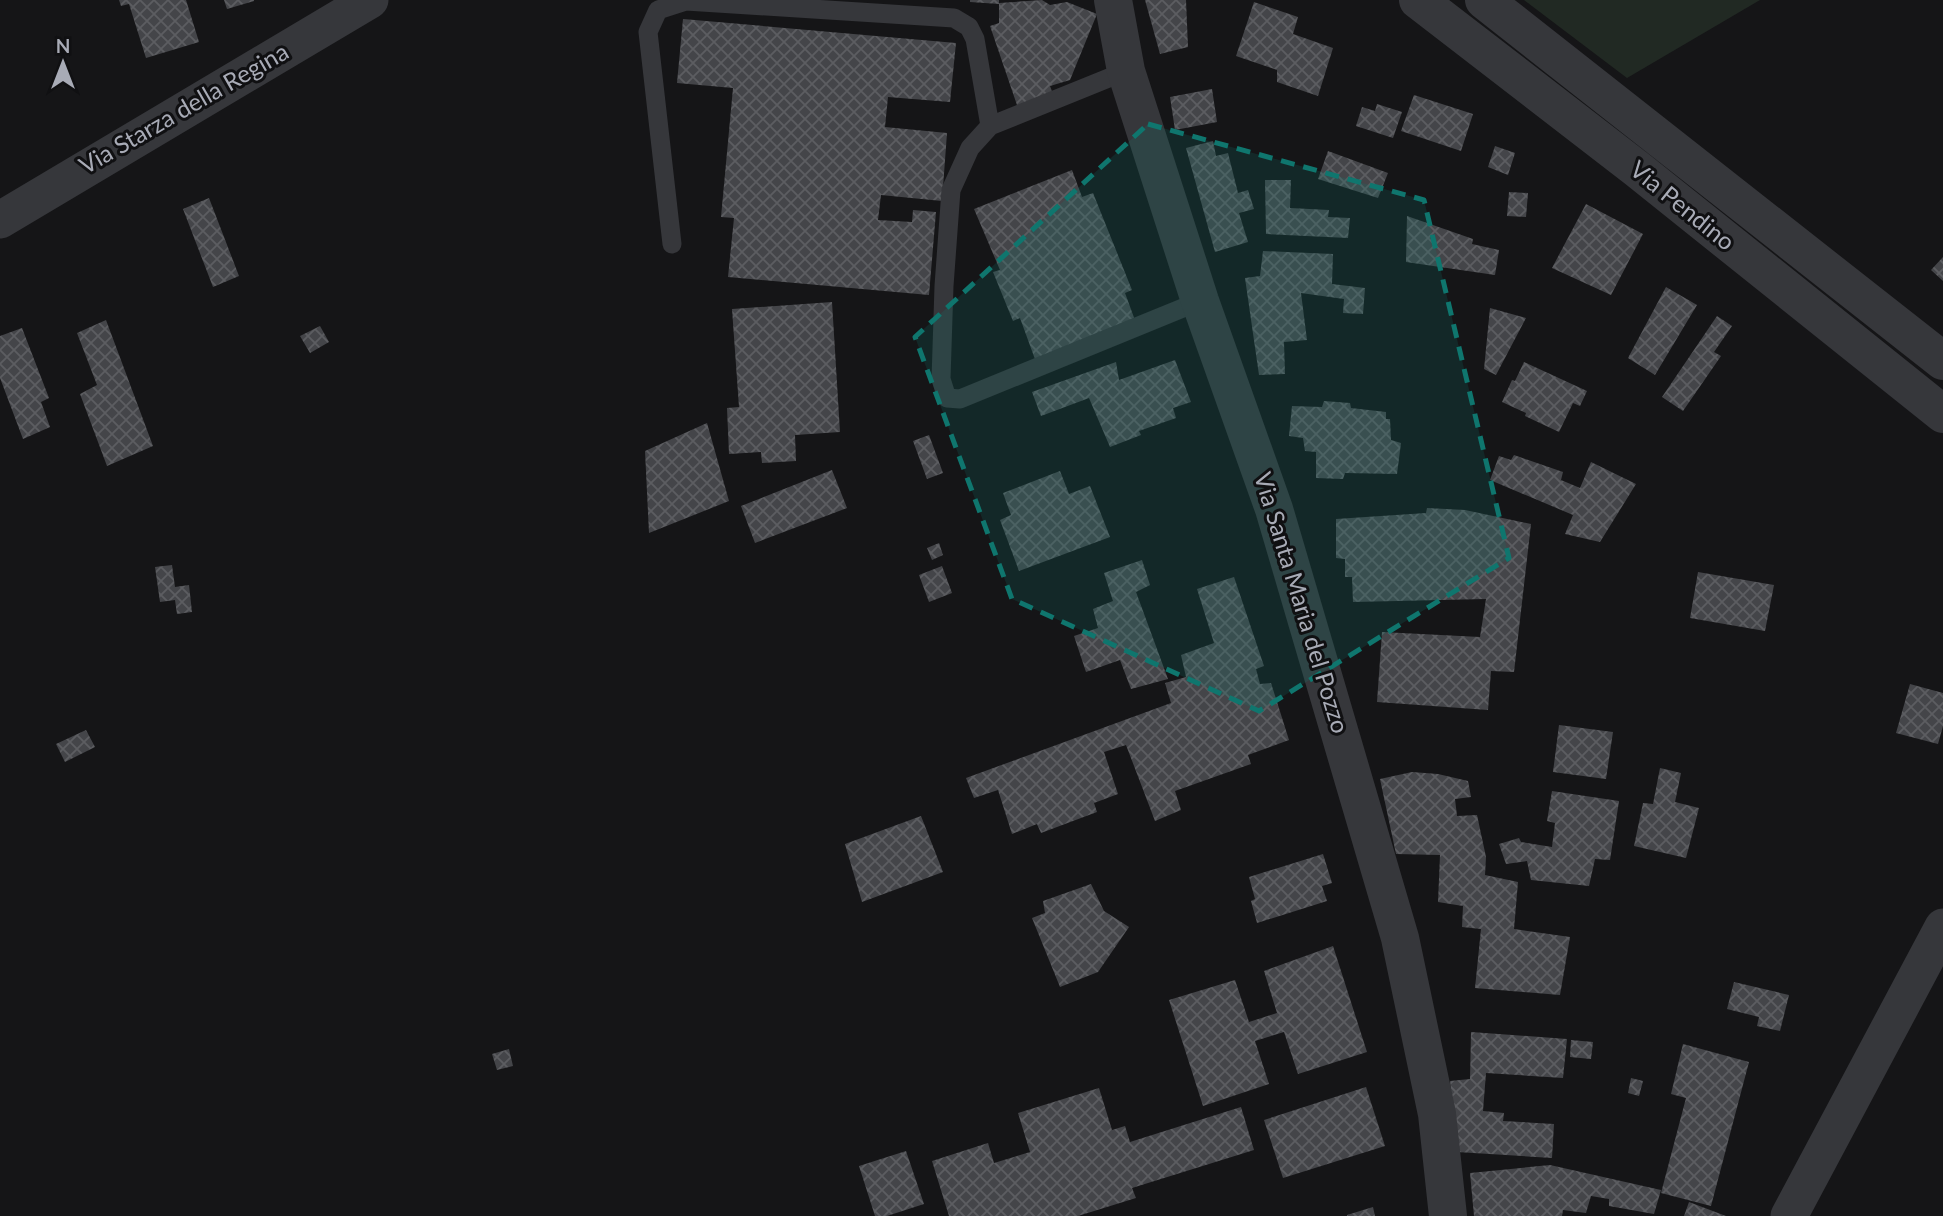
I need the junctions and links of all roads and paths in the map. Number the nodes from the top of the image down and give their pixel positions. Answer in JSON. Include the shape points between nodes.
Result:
{"nodes":[{"id":1,"x":370,"y":0,"type":"edge"},
{"id":2,"x":1113,"y":0,"type":"edge"},
{"id":3,"x":1419,"y":0,"type":"edge"},
{"id":4,"x":1484,"y":0,"type":"edge"},
{"id":5,"x":1126,"y":71,"type":"junction"},
{"id":6,"x":990,"y":126,"type":"junction"},
{"id":7,"x":0,"y":220,"type":"edge"},
{"id":8,"x":672,"y":244,"type":"dead end"},
{"id":9,"x":1200,"y":301,"type":"junction"},
{"id":10,"x":1943,"y":361,"type":"edge"},
{"id":11,"x":1943,"y":414,"type":"edge"},
{"id":12,"x":1943,"y":927,"type":"edge"},
{"id":13,"x":1448,"y":1216,"type":"edge"},
{"id":14,"x":1789,"y":1216,"type":"edge"}],
"edges":[{"from":1,"to":7,"type":"street","name":"Via Starza della Regina"},
{"from":2,"to":5,"type":"street","name":"Via Santa Maria del Pozzo"},
{"from":3,"to":11,"type":"street","name":"Via Pendino"},
{"from":4,"to":10,"type":"street","name":"Via Pendino"},
{"from":5,"to":6,"type":"lane"},
{"from":5,"to":9,"type":"street","name":"Via Santa Maria del Pozzo"},
{"from":6,"to":8,"type":"lane","via":[[975,39],[969,27],[954,18],[687,1],[659,10],[648,32]]},
{"from":6,"to":9,"type":"lane","via":[[970,148],[951,190],[941,379],[947,397],[960,399]]},
{"from":9,"to":13,"type":"street","name":"Via Santa Maria del Pozzo","via":[[1274,509],[1400,938],[1437,1114]]},
{"from":12,"to":14,"type":"street"}]}
